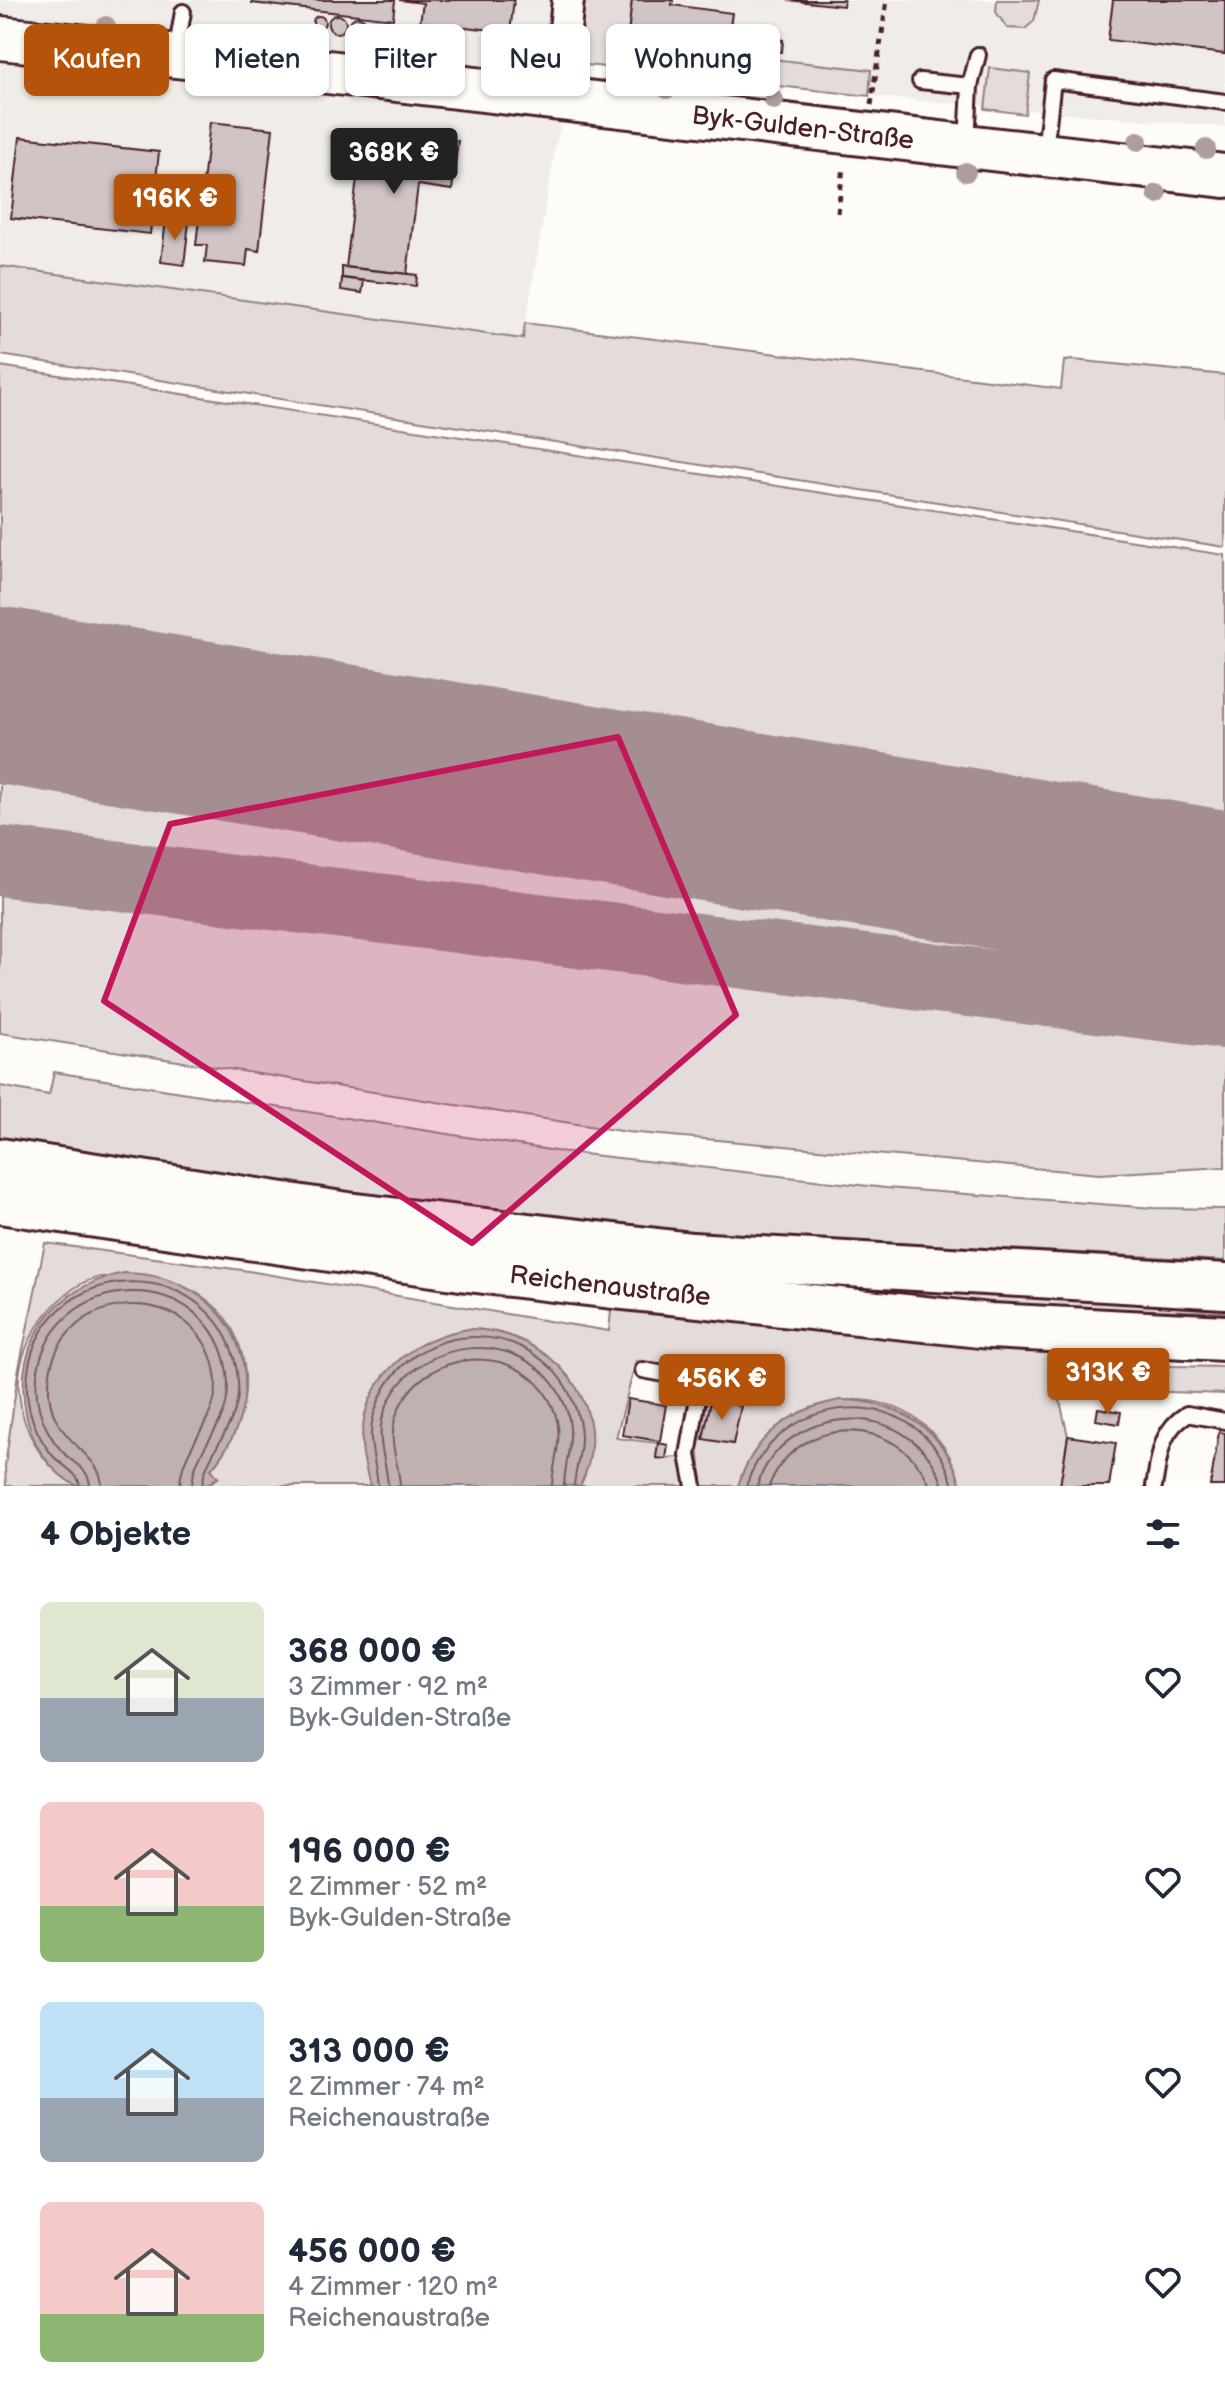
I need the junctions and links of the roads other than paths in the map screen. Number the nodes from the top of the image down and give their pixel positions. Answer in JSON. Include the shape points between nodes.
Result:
{"nodes":[{"id":1,"x":568,"y":0,"type":"edge"},
{"id":2,"x":183,"y":12,"type":"dead end"},
{"id":3,"x":0,"y":38,"type":"edge"},
{"id":4,"x":978,"y":55,"type":"dead end"},
{"id":5,"x":175,"y":57,"type":"junction"},
{"id":6,"x":920,"y":81,"type":"dead end"},
{"id":7,"x":970,"y":86,"type":"junction"},
{"id":8,"x":558,"y":99,"type":"junction"},
{"id":9,"x":1225,"y":102,"type":"edge"},
{"id":10,"x":968,"y":148,"type":"junction"},
{"id":11,"x":1044,"y":156,"type":"junction"},
{"id":12,"x":1225,"y":176,"type":"edge"},
{"id":13,"x":0,"y":1161,"type":"edge"},
{"id":14,"x":0,"y":1201,"type":"edge"},
{"id":15,"x":1225,"y":1286,"type":"edge"},
{"id":16,"x":1225,"y":1338,"type":"edge"},
{"id":17,"x":643,"y":1370,"type":"dead end"},
{"id":18,"x":701,"y":1381,"type":"junction"},
{"id":19,"x":735,"y":1385,"type":"dead end"},
{"id":20,"x":1225,"y":1421,"type":"edge"},
{"id":21,"x":694,"y":1486,"type":"edge"},
{"id":22,"x":1154,"y":1486,"type":"edge"}],
"edges":[{"from":1,"to":8,"type":"street"},
{"from":2,"to":5,"type":"lane"},
{"from":3,"to":5,"type":"street","name":"Byk-Gulden-Straße"},
{"from":4,"to":7,"type":"lane"},
{"from":5,"to":8,"type":"street","name":"Byk-Gulden-Straße"},
{"from":6,"to":7,"type":"lane"},
{"from":7,"to":10,"type":"lane"},
{"from":8,"to":10,"type":"street","name":"Byk-Gulden-Straße"},
{"from":9,"to":11,"type":"lane","via":[[1053,80]]},
{"from":10,"to":11,"type":"street","name":"Byk-Gulden-Straße"},
{"from":11,"to":12,"type":"street","name":"Byk-Gulden-Straße"},
{"from":13,"to":15,"type":"main road","name":"Reichenaustraße","via":[[347,1215],[676,1253]]},
{"from":14,"to":16,"type":"main road","name":"Reichenaustraße","via":[[613,1286],[990,1326]]},
{"from":17,"to":18,"type":"lane"},
{"from":18,"to":19,"type":"lane"},
{"from":18,"to":21,"type":"lane","via":[[688,1455]]},
{"from":20,"to":22,"type":"lane","via":[[1187,1414],[1174,1422],[1164,1434]]}]}
